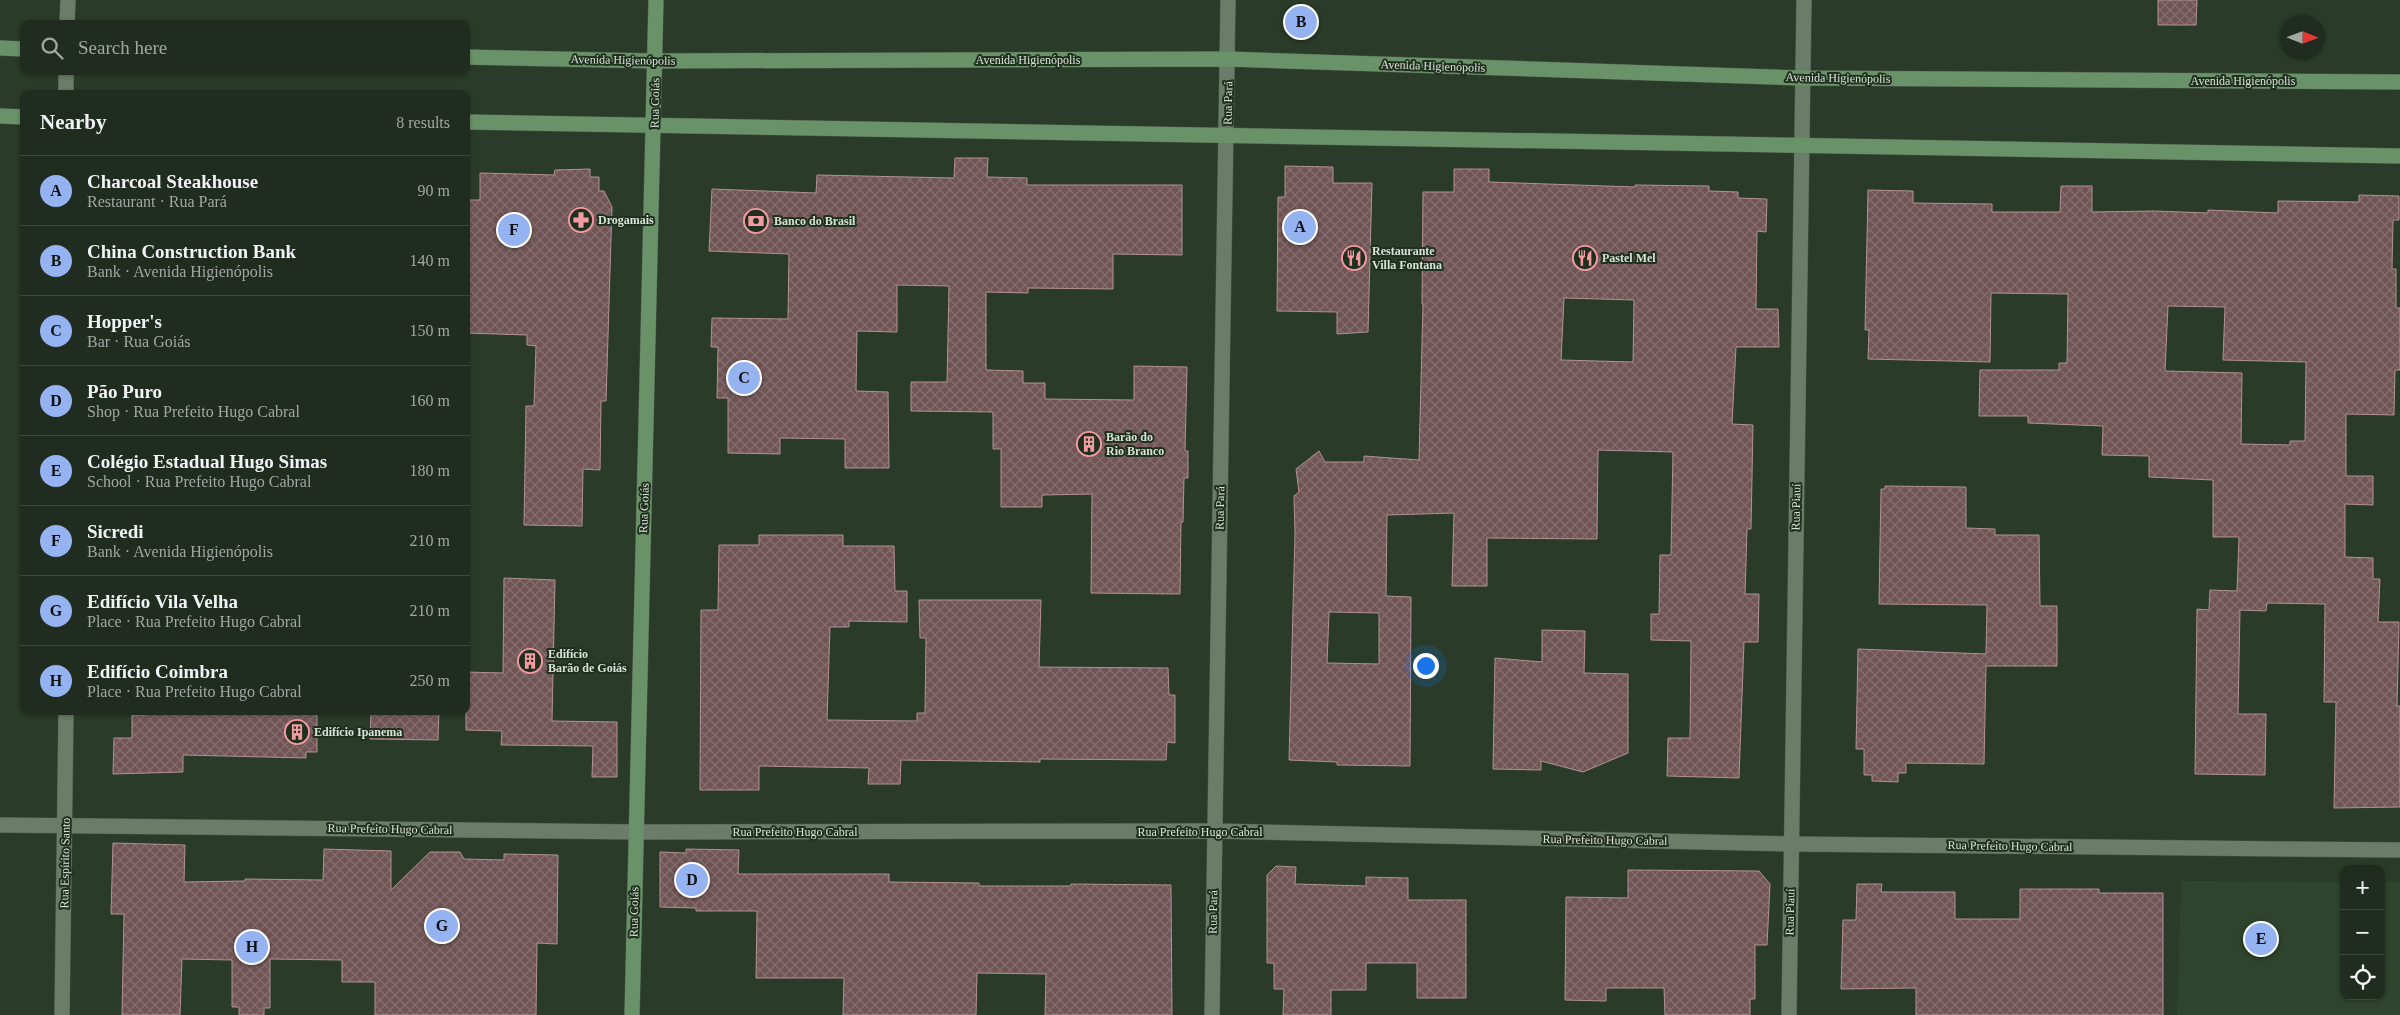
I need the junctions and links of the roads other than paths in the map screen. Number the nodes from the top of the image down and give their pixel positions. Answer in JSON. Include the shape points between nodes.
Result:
{"nodes":[{"id":1,"x":68,"y":0,"type":"edge"},
{"id":2,"x":656,"y":0,"type":"edge"},
{"id":3,"x":1228,"y":0,"type":"edge"},
{"id":4,"x":1804,"y":0,"type":"edge"},
{"id":5,"x":67,"y":20,"type":"edge"},
{"id":6,"x":0,"y":48,"type":"edge"},
{"id":7,"x":20,"y":48,"type":"edge"},
{"id":8,"x":470,"y":57,"type":"edge"},
{"id":9,"x":1228,"y":59,"type":"junction"},
{"id":10,"x":656,"y":61,"type":"junction"},
{"id":11,"x":66,"y":75,"type":"edge"},
{"id":12,"x":1802,"y":78,"type":"junction"},
{"id":13,"x":2400,"y":82,"type":"edge"},
{"id":14,"x":66,"y":90,"type":"edge"},
{"id":15,"x":0,"y":116,"type":"edge"},
{"id":16,"x":20,"y":116,"type":"edge"},
{"id":17,"x":470,"y":122,"type":"edge"},
{"id":18,"x":654,"y":124,"type":"junction"},
{"id":19,"x":1227,"y":136,"type":"junction"},
{"id":20,"x":1801,"y":146,"type":"junction"},
{"id":21,"x":2400,"y":156,"type":"edge"},
{"id":22,"x":66,"y":715,"type":"edge"},
{"id":23,"x":0,"y":825,"type":"edge"},
{"id":24,"x":66,"y":826,"type":"junction"},
{"id":25,"x":1214,"y":831,"type":"junction"},
{"id":26,"x":636,"y":832,"type":"junction"},
{"id":27,"x":1791,"y":844,"type":"junction"},
{"id":28,"x":2400,"y":850,"type":"edge"},
{"id":29,"x":62,"y":1015,"type":"edge"},
{"id":30,"x":632,"y":1015,"type":"edge"},
{"id":31,"x":1212,"y":1015,"type":"edge"},
{"id":32,"x":1789,"y":1015,"type":"edge"}],
"edges":[{"from":1,"to":5,"type":"street"},
{"from":2,"to":10,"type":"main road","name":"Rua Goiás"},
{"from":3,"to":9,"type":"street","name":"Rua Pará"},
{"from":4,"to":12,"type":"street","name":"Rua Piauí"},
{"from":6,"to":7,"type":"main road"},
{"from":8,"to":10,"type":"main road","name":"Avenida Higienópolis"},
{"from":9,"to":10,"type":"main road","name":"Avenida Higienópolis"},
{"from":9,"to":12,"type":"main road","name":"Avenida Higienópolis"},
{"from":9,"to":19,"type":"street","name":"Rua Pará"},
{"from":10,"to":18,"type":"main road","name":"Rua Goiás"},
{"from":11,"to":14,"type":"street"},
{"from":12,"to":13,"type":"main road","name":"Avenida Higienópolis"},
{"from":12,"to":20,"type":"street","name":"Rua Piauí"},
{"from":15,"to":16,"type":"main road"},
{"from":17,"to":18,"type":"main road"},
{"from":18,"to":19,"type":"main road"},
{"from":18,"to":26,"type":"main road","name":"Rua Goiás"},
{"from":19,"to":20,"type":"main road"},
{"from":19,"to":25,"type":"street","name":"Rua Pará"},
{"from":20,"to":21,"type":"main road"},
{"from":20,"to":27,"type":"street","name":"Rua Piauí"},
{"from":22,"to":24,"type":"street","name":"Rua Espírito Santo"},
{"from":23,"to":24,"type":"street","name":"Rua Prefeito Hugo Cabral"},
{"from":24,"to":26,"type":"street","name":"Rua Prefeito Hugo Cabral"},
{"from":24,"to":29,"type":"street","name":"Rua Espírito Santo"},
{"from":25,"to":26,"type":"street","name":"Rua Prefeito Hugo Cabral"},
{"from":25,"to":27,"type":"street","name":"Rua Prefeito Hugo Cabral"},
{"from":25,"to":31,"type":"street","name":"Rua Pará"},
{"from":26,"to":30,"type":"main road","name":"Rua Goiás"},
{"from":27,"to":28,"type":"street","name":"Rua Prefeito Hugo Cabral"},
{"from":27,"to":32,"type":"street","name":"Rua Piauí"}]}
